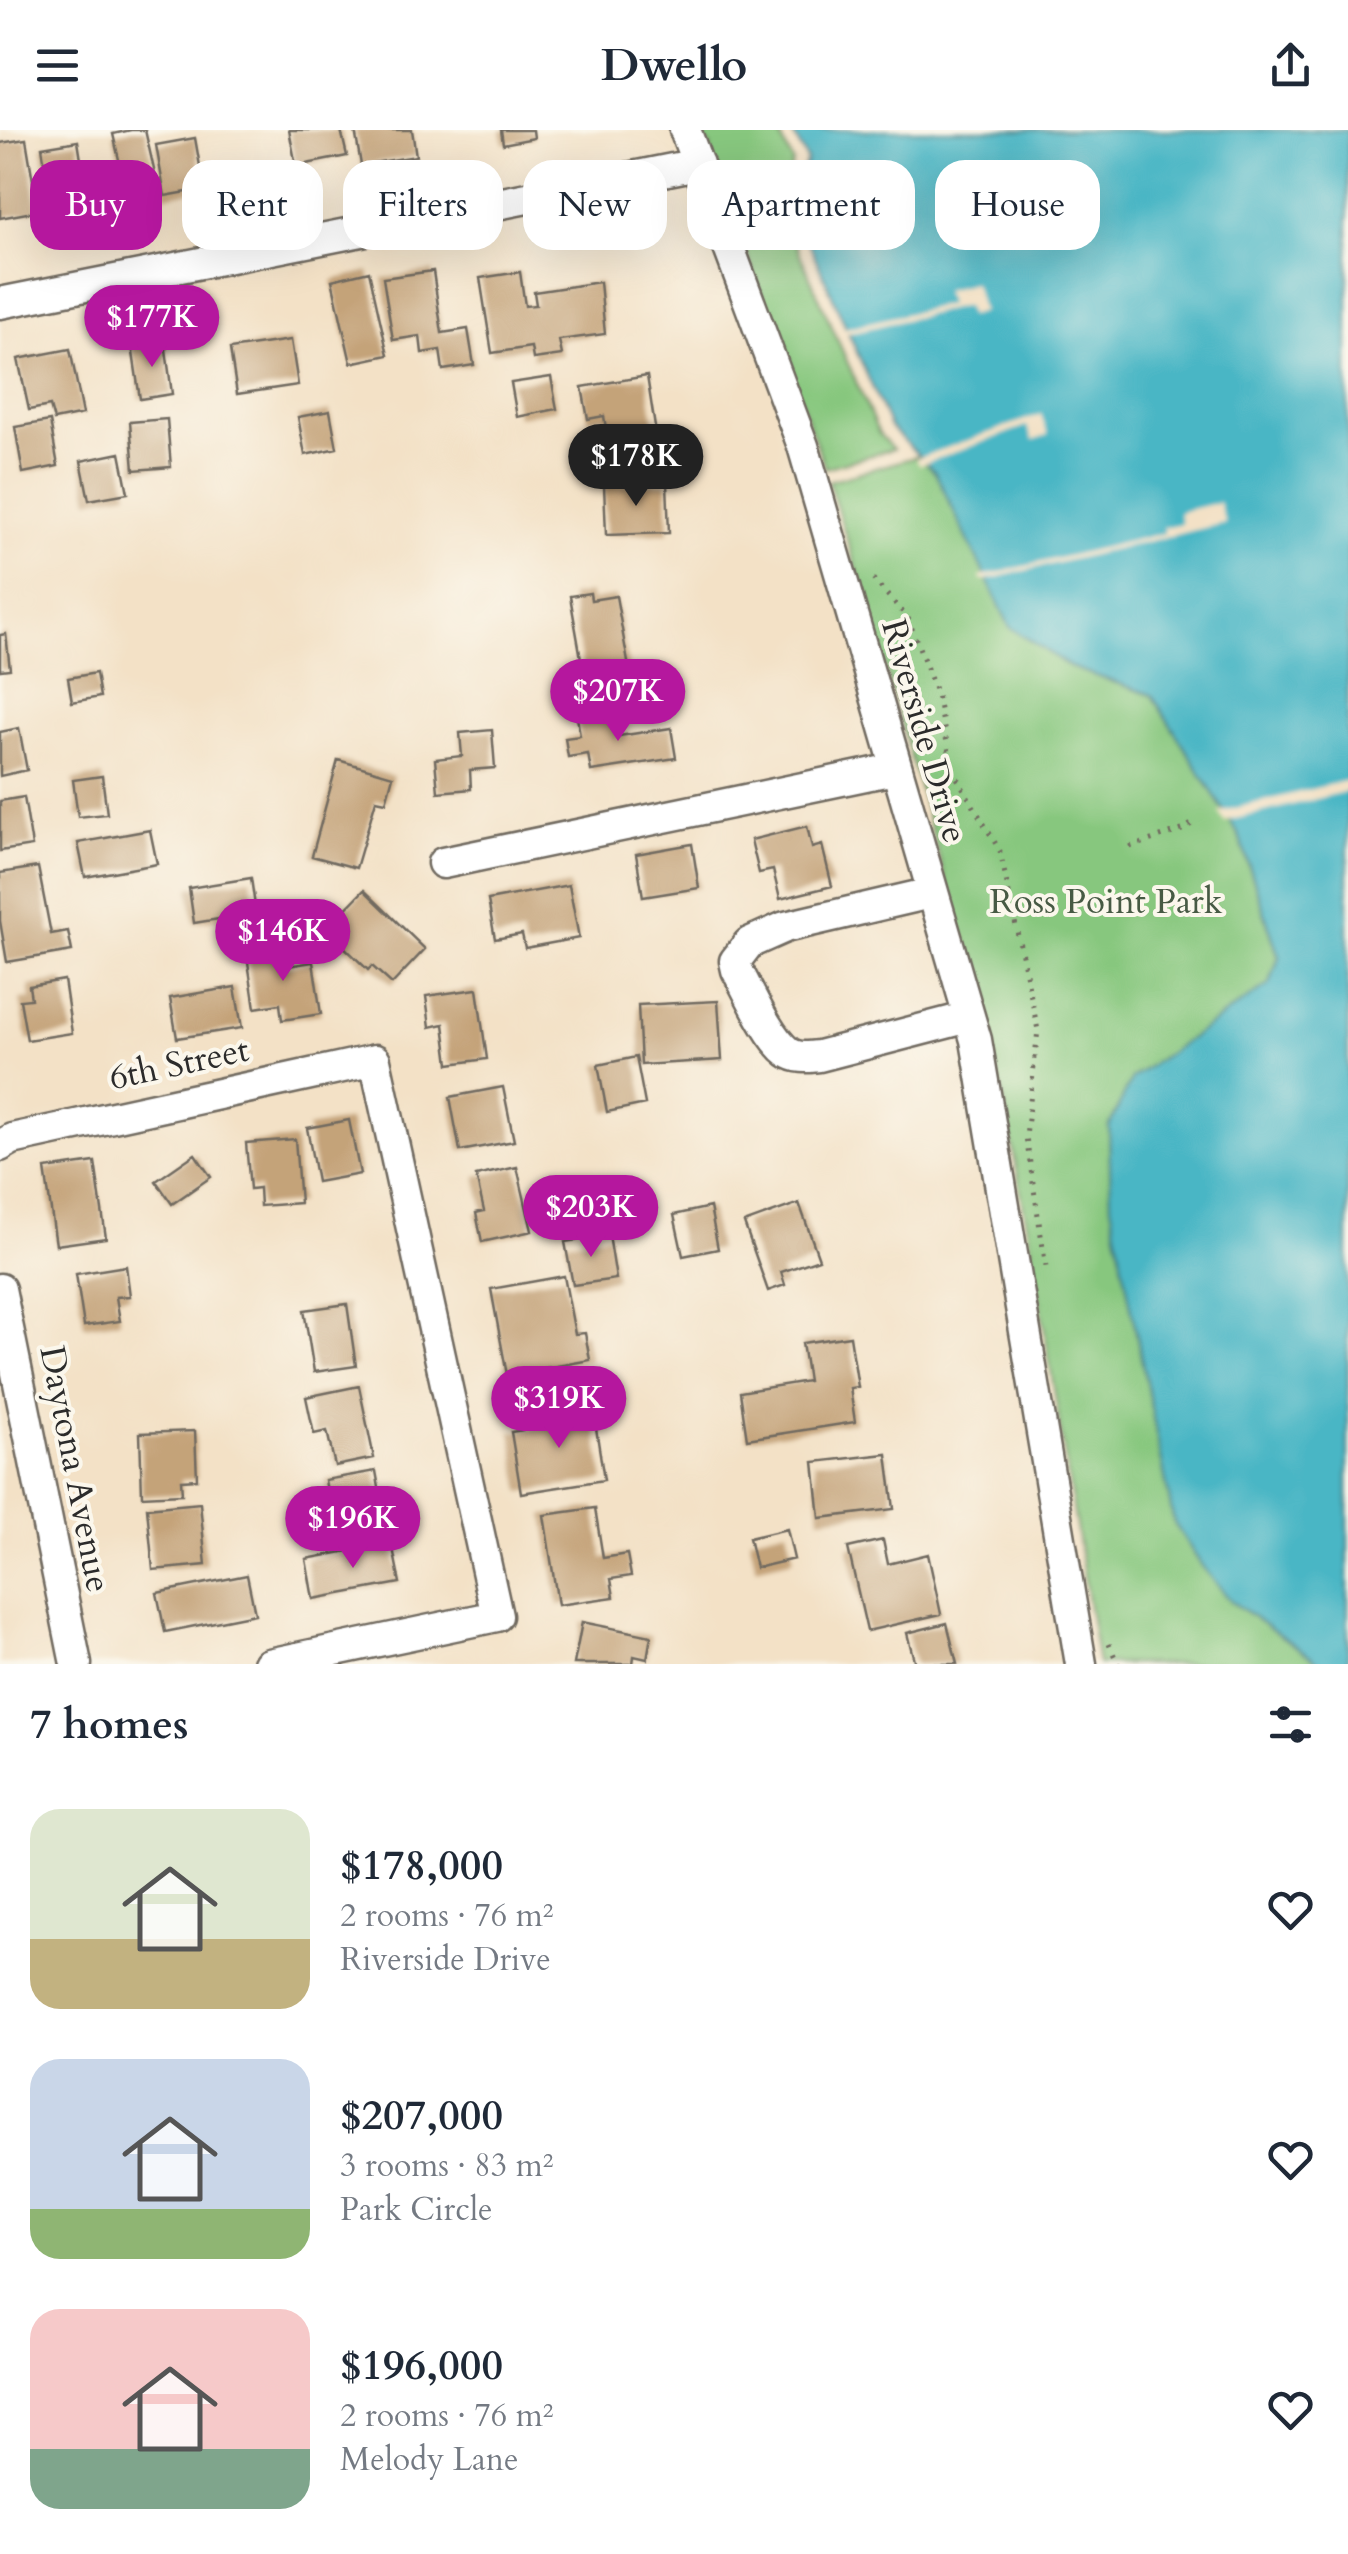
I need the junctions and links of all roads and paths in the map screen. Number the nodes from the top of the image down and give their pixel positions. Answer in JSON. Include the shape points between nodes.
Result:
{"nodes":[{"id":1,"x":685,"y":130,"type":"edge"},
{"id":2,"x":696,"y":160,"type":"edge"},
{"id":3,"x":687,"y":166,"type":"edge"},
{"id":4,"x":730,"y":250,"type":"edge"},
{"id":5,"x":0,"y":303,"type":"edge"},
{"id":6,"x":894,"y":769,"type":"junction"},
{"id":7,"x":1196,"y":821,"type":"dead end"},
{"id":8,"x":1130,"y":847,"type":"dead end"},
{"id":9,"x":442,"y":863,"type":"dead end"},
{"id":10,"x":931,"y":892,"type":"junction"},
{"id":11,"x":969,"y":1017,"type":"junction"},
{"id":12,"x":0,"y":1146,"type":"edge"},
{"id":13,"x":0,"y":1290,"type":"edge"},
{"id":14,"x":76,"y":1664,"type":"edge"},
{"id":15,"x":269,"y":1664,"type":"edge"},
{"id":16,"x":1081,"y":1664,"type":"edge"}],
"edges":[{"from":1,"to":2,"type":"street","name":"Riverside Drive"},
{"from":3,"to":5,"type":"street"},
{"from":4,"to":6,"type":"street","name":"Riverside Drive","via":[[803,446]]},
{"from":6,"to":9,"type":"street"},
{"from":6,"to":10,"type":"street","name":"Riverside Drive"},
{"from":7,"to":8,"type":"path"},
{"from":10,"to":11,"type":"street","name":"Riverside Drive"},
{"from":10,"to":11,"type":"street","via":[[785,927],[749,943],[734,961],[778,1040],[799,1057]]},
{"from":11,"to":16,"type":"street","name":"Riverside Drive"},
{"from":12,"to":15,"type":"street","name":"6th Street","via":[[376,1060],[497,1616]]},
{"from":13,"to":14,"type":"street","name":"Daytona Avenue"}]}
